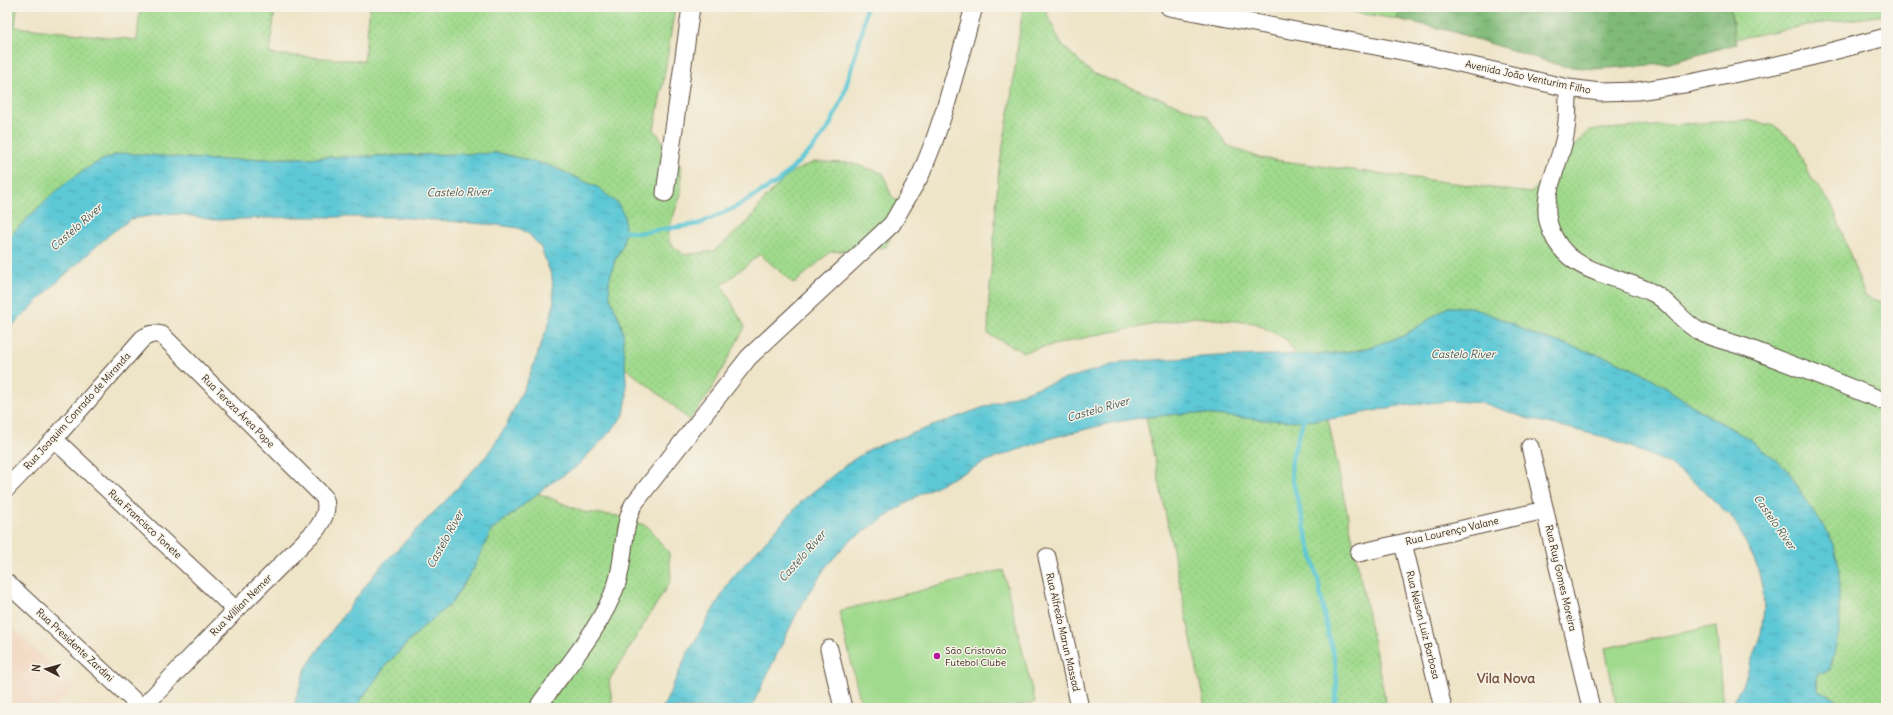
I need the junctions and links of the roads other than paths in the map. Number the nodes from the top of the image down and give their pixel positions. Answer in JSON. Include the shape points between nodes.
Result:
{"nodes":[{"id":1,"x":691,"y":7,"type":"edge"},
{"id":2,"x":974,"y":7,"type":"edge"},
{"id":3,"x":1169,"y":7,"type":"edge"},
{"id":4,"x":1886,"y":37,"type":"edge"},
{"id":5,"x":1568,"y":88,"type":"junction"},
{"id":6,"x":664,"y":193,"type":"dead end"},
{"id":7,"x":148,"y":335,"type":"joint"},
{"id":8,"x":1886,"y":402,"type":"edge"},
{"id":9,"x":54,"y":439,"type":"junction"},
{"id":10,"x":1530,"y":447,"type":"dead end"},
{"id":11,"x":7,"y":488,"type":"edge"},
{"id":12,"x":324,"y":497,"type":"joint"},
{"id":13,"x":1545,"y":510,"type":"junction"},
{"id":14,"x":1403,"y":543,"type":"junction"},
{"id":15,"x":1359,"y":553,"type":"dead end"},
{"id":16,"x":1046,"y":557,"type":"dead end"},
{"id":17,"x":7,"y":583,"type":"edge"},
{"id":18,"x":236,"y":610,"type":"junction"},
{"id":19,"x":828,"y":649,"type":"dead end"},
{"id":20,"x":540,"y":704,"type":"dead end"},
{"id":21,"x":142,"y":708,"type":"edge"},
{"id":22,"x":843,"y":708,"type":"edge"},
{"id":23,"x":1080,"y":708,"type":"edge"},
{"id":24,"x":1443,"y":708,"type":"edge"},
{"id":25,"x":1591,"y":708,"type":"edge"}],
"edges":[{"from":1,"to":6,"type":"street"},
{"from":2,"to":20,"type":"street","via":[[933,144],[921,174],[892,224],[749,358],[633,505],[628,517],[617,581],[611,597],[589,636]]},
{"from":3,"to":5,"type":"street","name":"Avenida João Venturim Filho","via":[[1433,57]]},
{"from":4,"to":5,"type":"street","name":"Avenida João Venturim Filho","via":[[1796,61],[1690,83],[1638,91],[1600,92]]},
{"from":5,"to":8,"type":"street","via":[[1565,138],[1550,187],[1547,208],[1552,232],[1562,250],[1576,263],[1655,294],[1684,321],[1701,332]]},
{"from":7,"to":9,"type":"street","name":"Rua Joaquim Conrado de Miranda"},
{"from":7,"to":12,"type":"street","name":"Rua Tereza Área Pope","via":[[162,335]]},
{"from":9,"to":11,"type":"street","name":"Rua Joaquim Conrado de Miranda"},
{"from":9,"to":18,"type":"street","name":"Rua Francisco Tonete"},
{"from":10,"to":13,"type":"street","name":"Rua Ruy Gomes Moreira"},
{"from":12,"to":18,"type":"street","name":"Rua Willian Nemer","via":[[327,507],[316,530]]},
{"from":13,"to":14,"type":"street","name":"Rua Lourenço Valane"},
{"from":13,"to":25,"type":"street","name":"Rua Ruy Gomes Moreira"},
{"from":14,"to":15,"type":"street","name":"Rua Lourenço Valane"},
{"from":14,"to":24,"type":"street","name":"Rua Nelson Luiz Barbosa"},
{"from":16,"to":23,"type":"street","name":"Rua Alfredo Marun Massad"},
{"from":17,"to":21,"type":"street","name":"Rua Presidente Zardini"},
{"from":18,"to":21,"type":"street","name":"Rua Willian Nemer"},
{"from":19,"to":22,"type":"street"}]}
